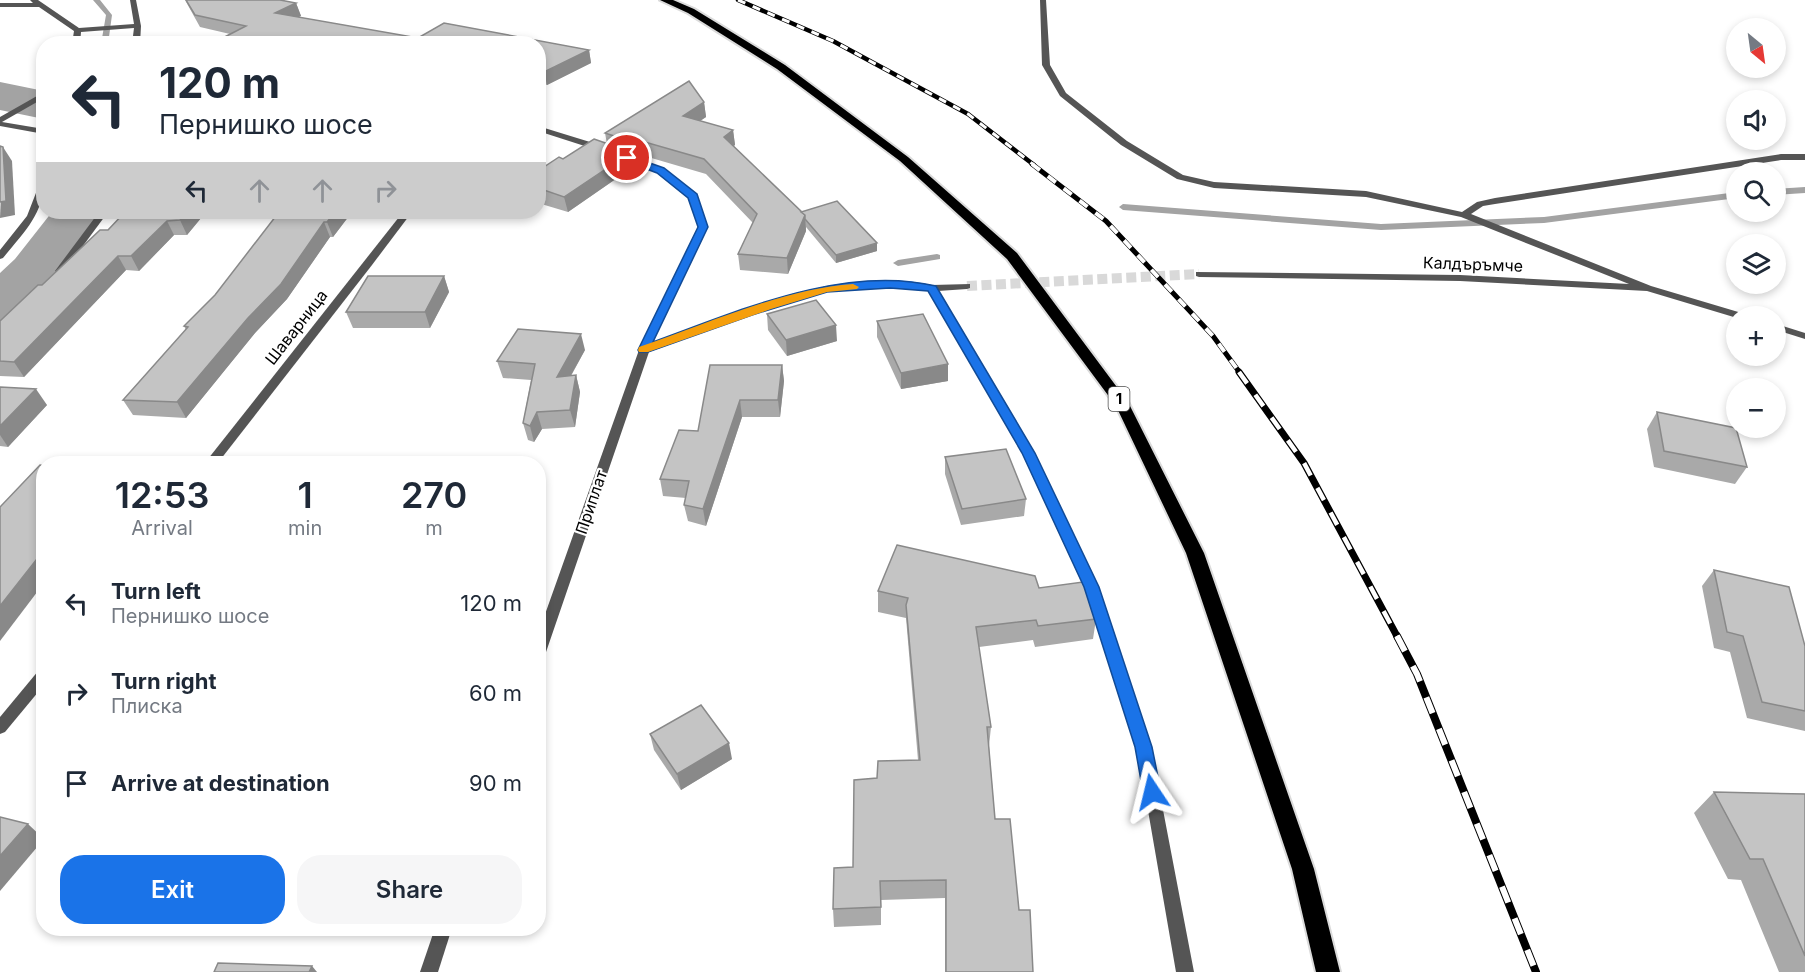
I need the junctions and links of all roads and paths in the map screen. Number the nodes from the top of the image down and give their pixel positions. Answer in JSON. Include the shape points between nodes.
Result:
{"nodes":[{"id":1,"x":133,"y":0,"type":"edge"},
{"id":2,"x":665,"y":0,"type":"edge"},
{"id":3,"x":1042,"y":0,"type":"edge"},
{"id":4,"x":35,"y":2,"type":"edge"},
{"id":5,"x":0,"y":5,"type":"edge"},
{"id":6,"x":138,"y":26,"type":"junction"},
{"id":7,"x":82,"y":30,"type":"junction"},
{"id":8,"x":79,"y":36,"type":"edge"},
{"id":9,"x":137,"y":36,"type":"edge"},
{"id":10,"x":36,"y":98,"type":"edge"},
{"id":11,"x":2,"y":120,"type":"edge"},
{"id":12,"x":36,"y":130,"type":"edge"},
{"id":13,"x":546,"y":131,"type":"edge"},
{"id":14,"x":1805,"y":156,"type":"edge"},
{"id":15,"x":36,"y":204,"type":"edge"},
{"id":16,"x":1464,"y":215,"type":"junction"},
{"id":17,"x":99,"y":219,"type":"edge"},
{"id":18,"x":402,"y":219,"type":"edge"},
{"id":19,"x":0,"y":256,"type":"edge"},
{"id":20,"x":1199,"y":273,"type":"tunnel mouth"},
{"id":21,"x":50,"y":280,"type":"edge"},
{"id":22,"x":967,"y":286,"type":"tunnel mouth"},
{"id":23,"x":932,"y":288,"type":"junction"},
{"id":24,"x":1648,"y":288,"type":"junction"},
{"id":25,"x":1726,"y":311,"type":"edge"},
{"id":26,"x":1786,"y":330,"type":"edge"},
{"id":27,"x":1805,"y":336,"type":"edge"},
{"id":28,"x":644,"y":350,"type":"junction"},
{"id":29,"x":216,"y":456,"type":"edge"},
{"id":30,"x":546,"y":632,"type":"edge"},
{"id":31,"x":36,"y":684,"type":"edge"},
{"id":32,"x":0,"y":728,"type":"edge"},
{"id":33,"x":441,"y":936,"type":"edge"},
{"id":34,"x":429,"y":972,"type":"edge"},
{"id":35,"x":1185,"y":972,"type":"edge"},
{"id":36,"x":1328,"y":972,"type":"edge"}],
"edges":[{"from":1,"to":6,"type":"street"},
{"from":2,"to":36,"type":"highway","number":"1","via":[[691,11],[781,67],[904,159],[1012,256],[1123,405],[1195,553],[1303,869]]},
{"from":3,"to":16,"type":"street","via":[[1046,65],[1063,94],[1124,142],[1180,177],[1214,185],[1366,194]]},
{"from":4,"to":5,"type":"street"},
{"from":4,"to":7,"type":"street"},
{"from":6,"to":7,"type":"street"},
{"from":6,"to":9,"type":"street"},
{"from":7,"to":8,"type":"street"},
{"from":10,"to":11,"type":"street"},
{"from":11,"to":12,"type":"street"},
{"from":13,"to":28,"type":"street","name":"Приплат","via":[[661,171],[693,196],[703,227]]},
{"from":14,"to":16,"type":"street","via":[[1495,201],[1480,204]]},
{"from":15,"to":19,"type":"street","via":[[31,217]]},
{"from":16,"to":24,"type":"street"},
{"from":17,"to":21,"type":"street"},
{"from":18,"to":29,"type":"street","name":"Шаварница"},
{"from":20,"to":24,"type":"street","name":"Калдъръмче","via":[[1460,278]]},
{"from":22,"to":23,"type":"street"},
{"from":23,"to":28,"type":"street","via":[[890,284],[826,289],[747,312]]},
{"from":23,"to":35,"type":"street","via":[[1028,453],[1091,587],[1144,747]]},
{"from":24,"to":25,"type":"street","name":"Калдъръмче"},
{"from":26,"to":27,"type":"street"},
{"from":28,"to":30,"type":"street","name":"Приплат"},
{"from":31,"to":32,"type":"street"},
{"from":33,"to":34,"type":"street"}]}
